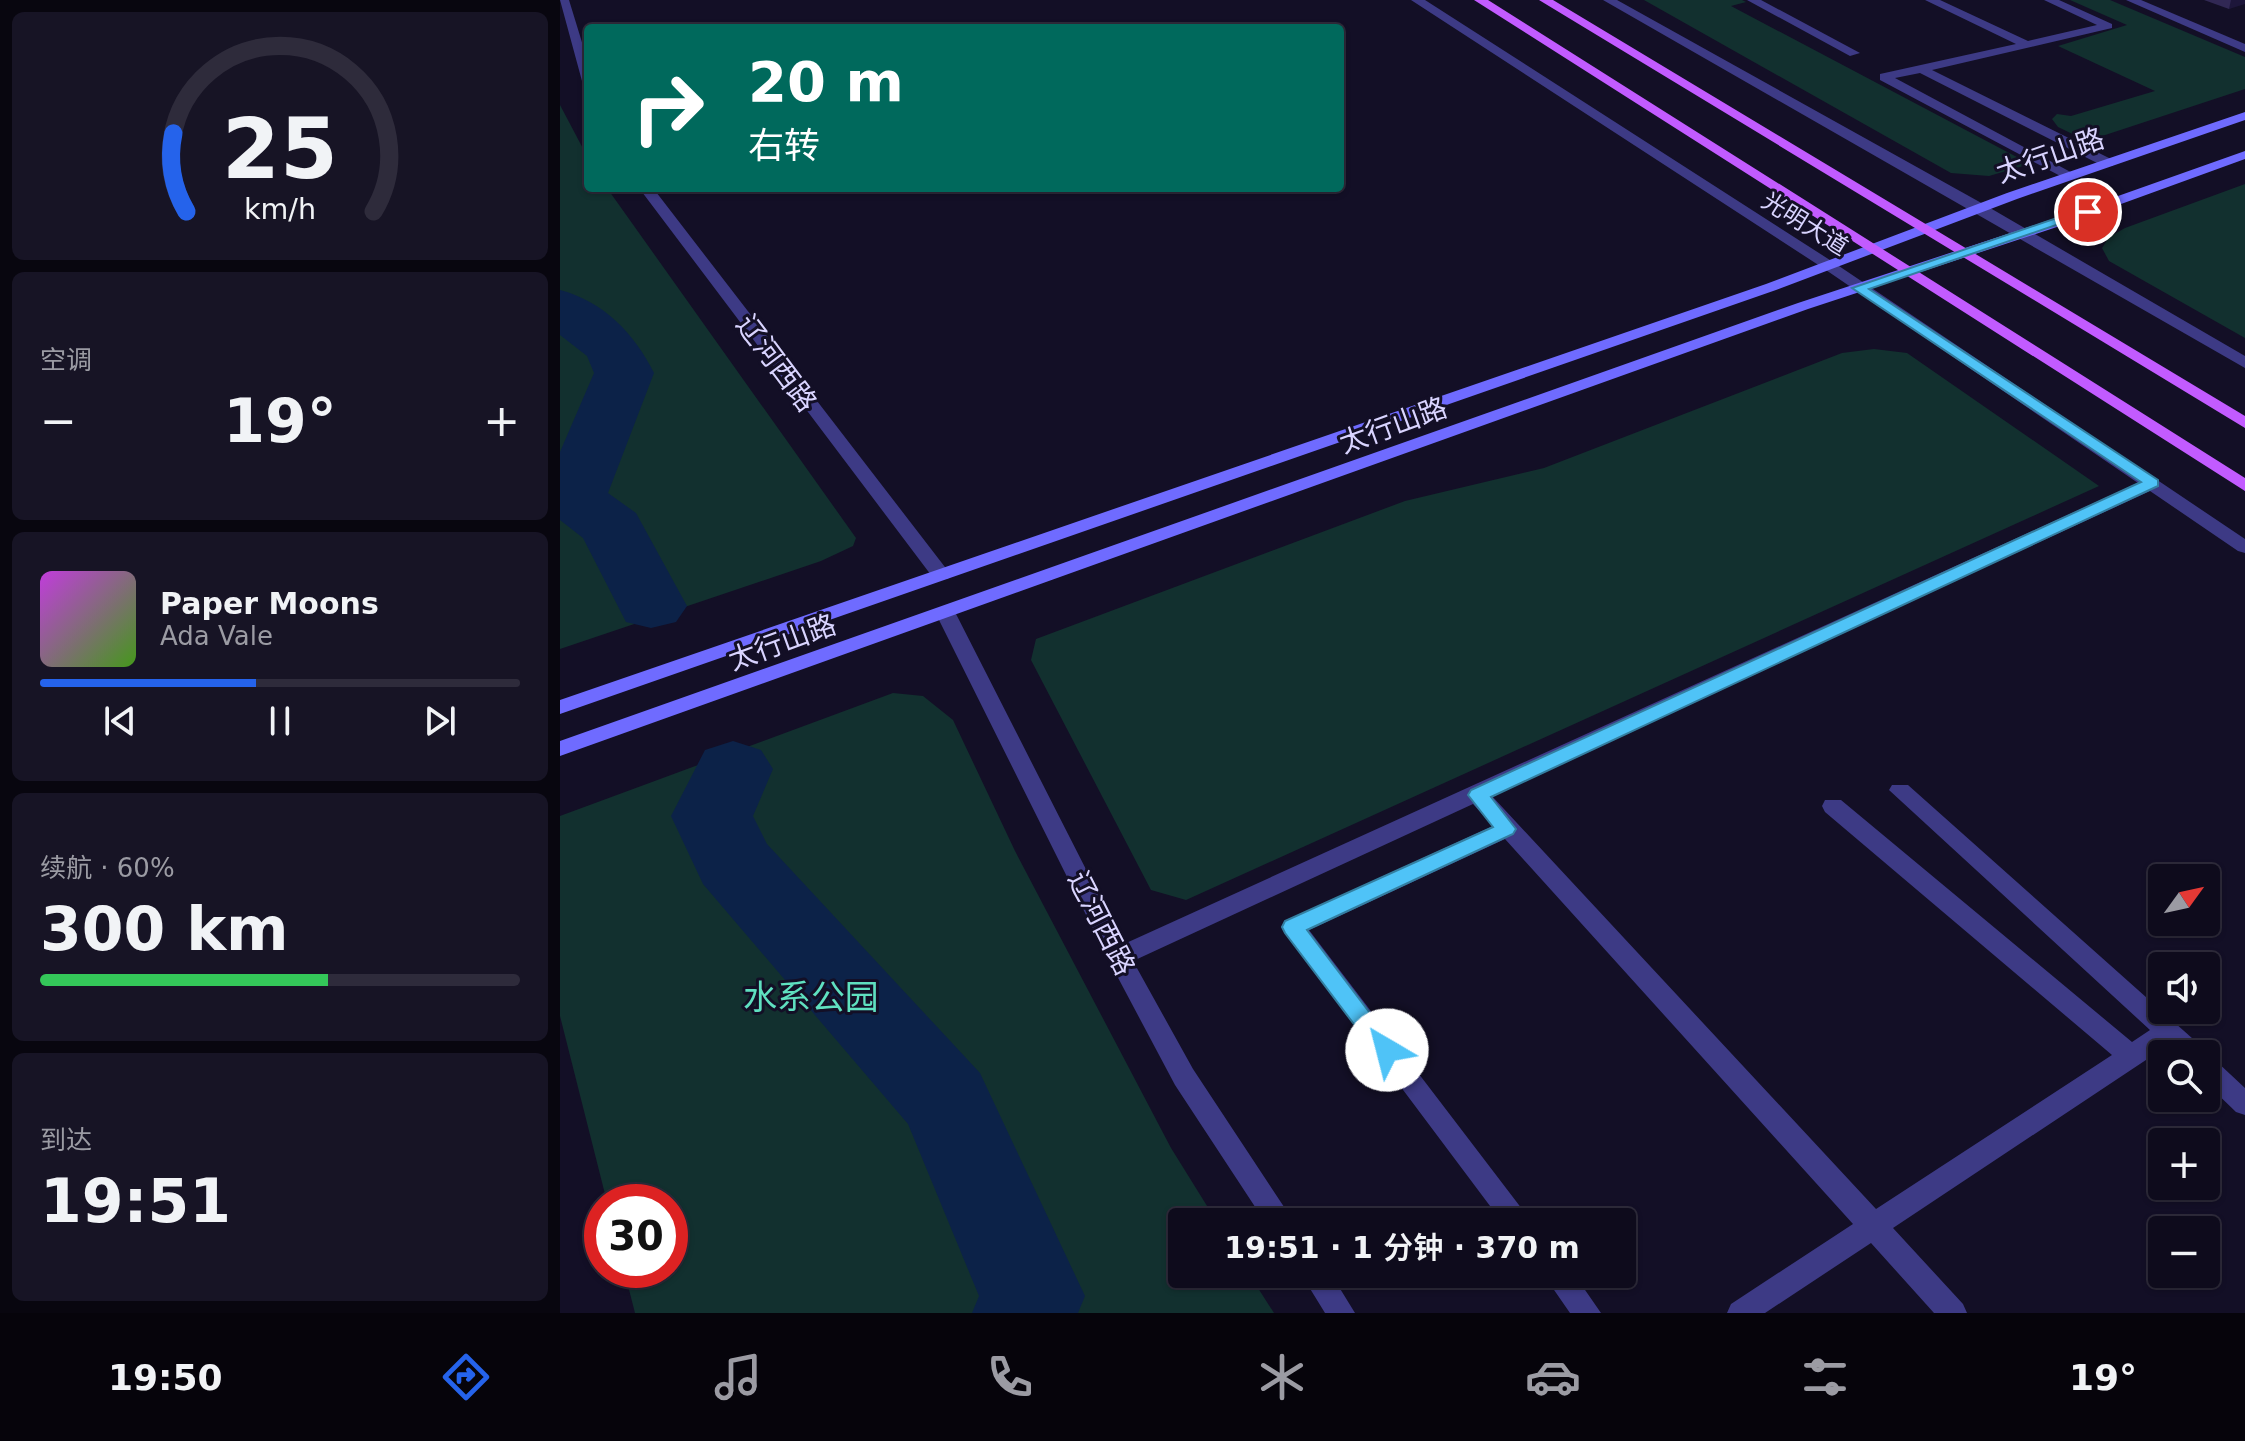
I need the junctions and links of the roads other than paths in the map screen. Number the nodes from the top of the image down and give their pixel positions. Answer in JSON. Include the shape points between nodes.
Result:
{"nodes":[{"id":1,"x":563,"y":0,"type":"edge"},
{"id":2,"x":1417,"y":0,"type":"edge"},
{"id":3,"x":1480,"y":0,"type":"edge"},
{"id":4,"x":1545,"y":0,"type":"edge"},
{"id":5,"x":1609,"y":0,"type":"edge"},
{"id":6,"x":1753,"y":0,"type":"edge"},
{"id":7,"x":1931,"y":0,"type":"edge"},
{"id":8,"x":2050,"y":0,"type":"edge"},
{"id":9,"x":2132,"y":0,"type":"edge"},
{"id":10,"x":2026,"y":44,"type":"junction"},
{"id":11,"x":2245,"y":48,"type":"edge"},
{"id":12,"x":1854,"y":53,"type":"dead end"},
{"id":13,"x":584,"y":68,"type":"edge"},
{"id":14,"x":1920,"y":68,"type":"junction"},
{"id":15,"x":2245,"y":116,"type":"edge"},
{"id":16,"x":2245,"y":155,"type":"edge"},
{"id":17,"x":2108,"y":163,"type":"junction"},
{"id":18,"x":2071,"y":176,"type":"junction"},
{"id":19,"x":649,"y":192,"type":"edge"},
{"id":20,"x":1980,"y":208,"type":"junction"},
{"id":21,"x":1925,"y":229,"type":"junction"},
{"id":22,"x":2022,"y":234,"type":"junction"},
{"id":23,"x":1874,"y":248,"type":"junction"},
{"id":24,"x":1966,"y":253,"type":"junction"},
{"id":25,"x":1828,"y":265,"type":"junction"},
{"id":26,"x":1908,"y":272,"type":"junction"},
{"id":27,"x":1858,"y":288,"type":"junction"},
{"id":28,"x":2245,"y":363,"type":"edge"},
{"id":29,"x":2245,"y":423,"type":"edge"},
{"id":30,"x":2152,"y":483,"type":"junction"},
{"id":31,"x":2245,"y":486,"type":"edge"},
{"id":32,"x":2245,"y":547,"type":"edge"},
{"id":33,"x":941,"y":575,"type":"junction"},
{"id":34,"x":945,"y":612,"type":"junction"},
{"id":35,"x":560,"y":707,"type":"edge"},
{"id":36,"x":560,"y":749,"type":"edge"},
{"id":37,"x":1900,"y":790,"type":"dead end"},
{"id":38,"x":1478,"y":795,"type":"junction"},
{"id":39,"x":1833,"y":806,"type":"dead end"},
{"id":40,"x":1506,"y":829,"type":"junction"},
{"id":41,"x":1119,"y":957,"type":"junction"},
{"id":42,"x":2169,"y":1031,"type":"junction"},
{"id":43,"x":2178,"y":1040,"type":"edge"},
{"id":44,"x":2130,"y":1056,"type":"junction"},
{"id":45,"x":2220,"y":1080,"type":"edge"},
{"id":46,"x":2245,"y":1104,"type":"edge"},
{"id":47,"x":1271,"y":1208,"type":"edge"},
{"id":48,"x":1507,"y":1208,"type":"edge"},
{"id":49,"x":1871,"y":1225,"type":"junction"},
{"id":50,"x":1324,"y":1288,"type":"edge"},
{"id":51,"x":1568,"y":1288,"type":"edge"},
{"id":52,"x":1341,"y":1313,"type":"edge"},
{"id":53,"x":1587,"y":1313,"type":"edge"},
{"id":54,"x":1741,"y":1313,"type":"edge"},
{"id":55,"x":1953,"y":1313,"type":"edge"}],
"edges":[{"from":1,"to":13,"type":"street"},
{"from":2,"to":25,"type":"street","name":"光明大道"},
{"from":3,"to":23,"type":"main road","name":"光明大道"},
{"from":4,"to":21,"type":"main road"},
{"from":5,"to":20,"type":"street"},
{"from":6,"to":12,"type":"street"},
{"from":7,"to":10,"type":"street"},
{"from":8,"to":10,"type":"street","via":[[2108,26]]},
{"from":9,"to":11,"type":"street"},
{"from":10,"to":14,"type":"street"},
{"from":14,"to":17,"type":"street"},
{"from":14,"to":18,"type":"street","via":[[1884,77]]},
{"from":15,"to":17,"type":"main road","name":"太行山路"},
{"from":16,"to":22,"type":"main road","name":"太行山路"},
{"from":17,"to":18,"type":"main road","name":"太行山路"},
{"from":18,"to":20,"type":"main road","name":"太行山路"},
{"from":19,"to":33,"type":"street","name":"辽河西路"},
{"from":20,"to":21,"type":"main road","name":"太行山路"},
{"from":20,"to":22,"type":"street"},
{"from":21,"to":23,"type":"main road","name":"太行山路"},
{"from":21,"to":24,"type":"main road"},
{"from":22,"to":24,"type":"main road","name":"太行山路"},
{"from":22,"to":28,"type":"street"},
{"from":23,"to":25,"type":"main road","name":"太行山路"},
{"from":23,"to":26,"type":"main road","name":"光明大道"},
{"from":24,"to":26,"type":"main road","name":"太行山路"},
{"from":24,"to":29,"type":"main road"},
{"from":25,"to":27,"type":"street","name":"光明大道"},
{"from":25,"to":33,"type":"main road","name":"太行山路"},
{"from":26,"to":27,"type":"main road","name":"太行山路"},
{"from":26,"to":31,"type":"main road","name":"光明大道"},
{"from":27,"to":30,"type":"street","name":"光明大道"},
{"from":27,"to":34,"type":"main road","name":"太行山路"},
{"from":30,"to":32,"type":"street","name":"光明大道"},
{"from":30,"to":38,"type":"street"},
{"from":33,"to":35,"type":"main road","name":"太行山路"},
{"from":34,"to":36,"type":"main road","name":"太行山路"},
{"from":34,"to":41,"type":"street","name":"辽河西路"},
{"from":37,"to":42,"type":"street"},
{"from":38,"to":40,"type":"street"},
{"from":38,"to":41,"type":"street"},
{"from":39,"to":44,"type":"street"},
{"from":40,"to":48,"type":"street","via":[[1293,927]]},
{"from":40,"to":49,"type":"street"},
{"from":41,"to":47,"type":"street","name":"辽河西路","via":[[1184,1077]]},
{"from":42,"to":43,"type":"street"},
{"from":42,"to":44,"type":"street"},
{"from":44,"to":49,"type":"street"},
{"from":45,"to":46,"type":"street"},
{"from":49,"to":54,"type":"street"},
{"from":49,"to":55,"type":"street"},
{"from":50,"to":52,"type":"street"},
{"from":51,"to":53,"type":"street"}]}
